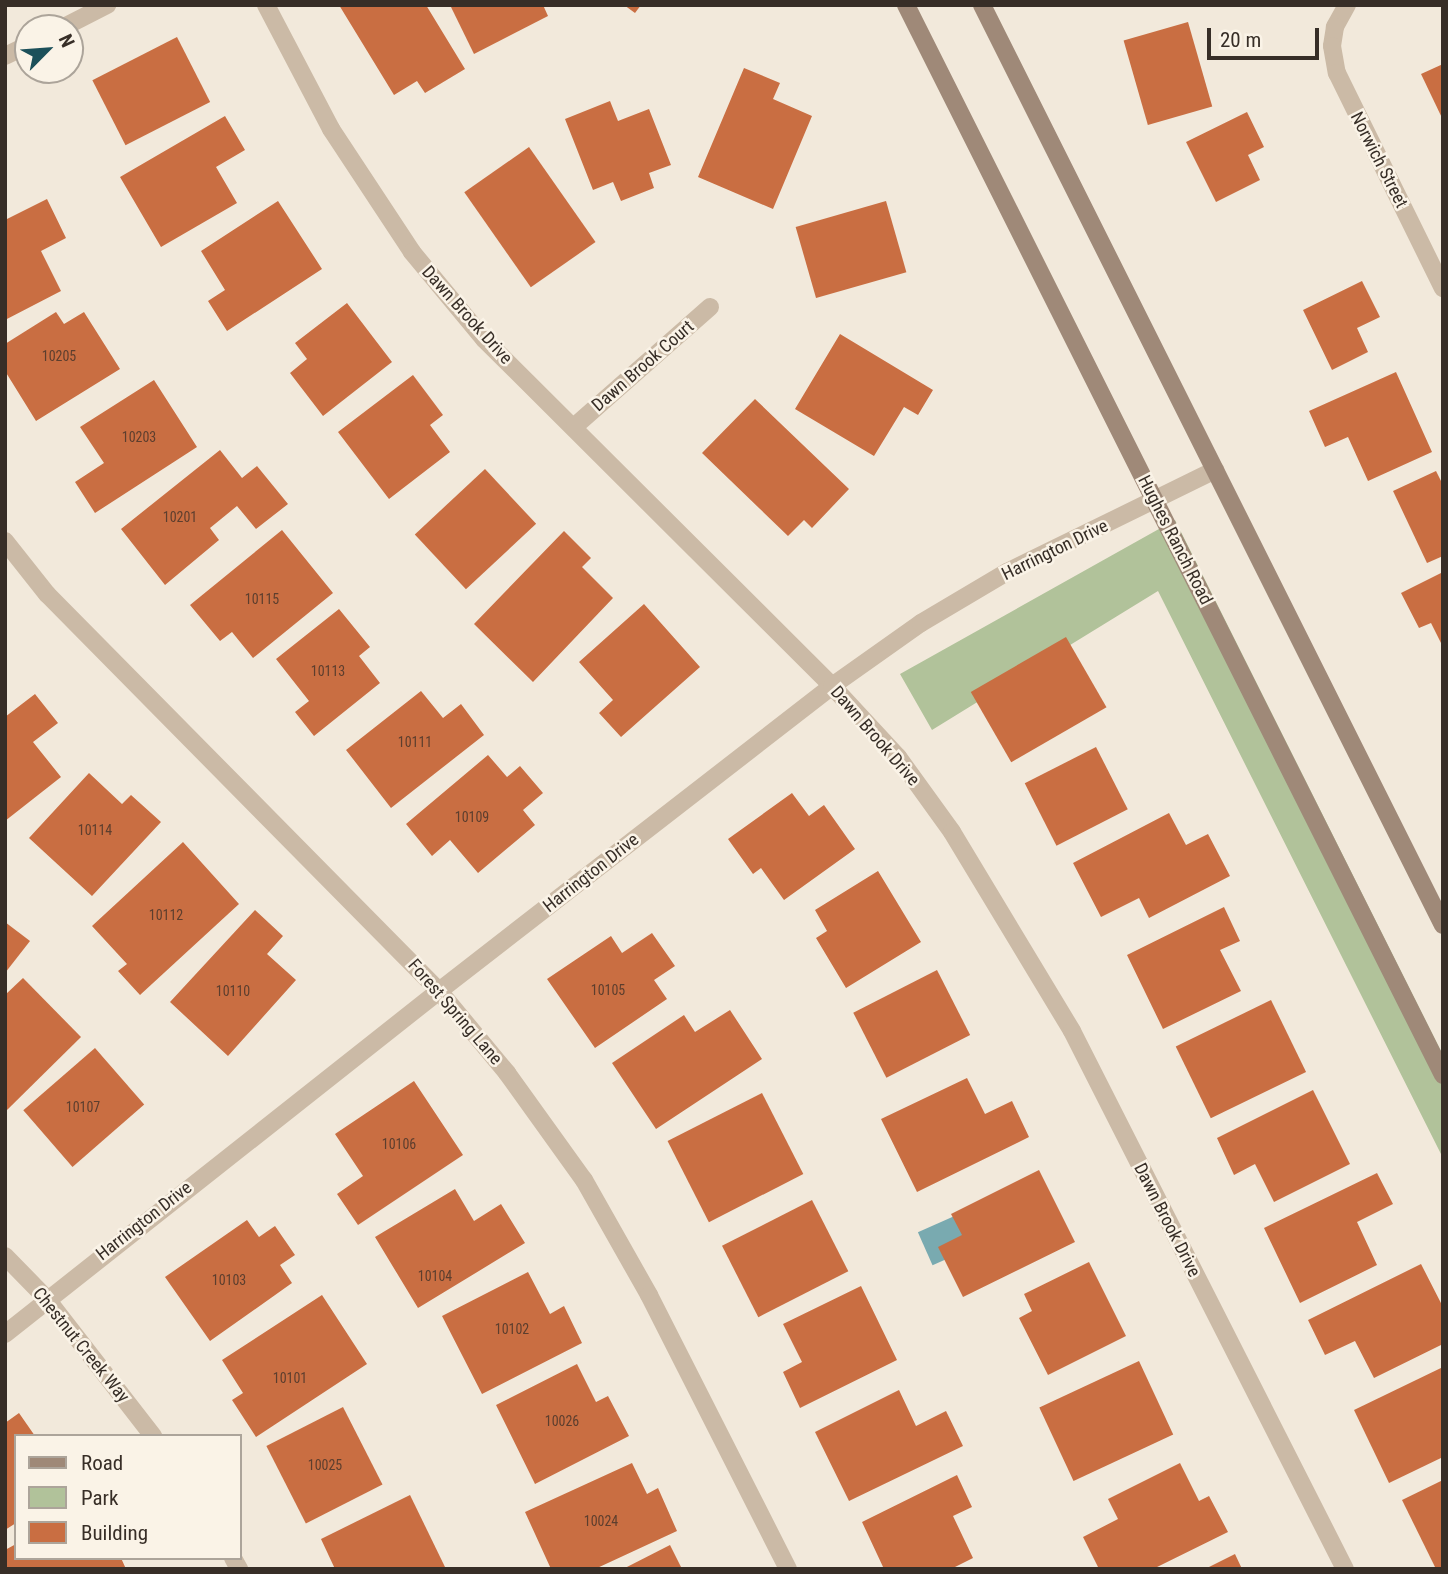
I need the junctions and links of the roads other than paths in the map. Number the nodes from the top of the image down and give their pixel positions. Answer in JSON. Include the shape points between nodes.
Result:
{"nodes":[{"id":1,"x":107,"y":5,"type":"edge"},
{"id":2,"x":266,"y":5,"type":"edge"},
{"id":3,"x":906,"y":5,"type":"edge"},
{"id":4,"x":982,"y":5,"type":"edge"},
{"id":5,"x":1347,"y":5,"type":"edge"},
{"id":6,"x":84,"y":17,"type":"edge"},
{"id":7,"x":1443,"y":288,"type":"edge"},
{"id":8,"x":710,"y":307,"type":"dead end"},
{"id":9,"x":575,"y":426,"type":"junction"},
{"id":10,"x":1215,"y":470,"type":"junction"},
{"id":11,"x":1155,"y":500,"type":"junction"},
{"id":12,"x":5,"y":541,"type":"edge"},
{"id":13,"x":832,"y":686,"type":"junction"},
{"id":14,"x":1443,"y":925,"type":"edge"},
{"id":15,"x":439,"y":991,"type":"junction"},
{"id":16,"x":1443,"y":1075,"type":"edge"},
{"id":17,"x":5,"y":1256,"type":"edge"},
{"id":18,"x":46,"y":1297,"type":"junction"},
{"id":19,"x":5,"y":1334,"type":"edge"},
{"id":20,"x":151,"y":1434,"type":"edge"},
{"id":21,"x":788,"y":1569,"type":"edge"},
{"id":22,"x":1345,"y":1569,"type":"edge"}],
"edges":[{"from":1,"to":6,"type":"street"},
{"from":2,"to":9,"type":"street","name":"Dawn Brook Drive","via":[[331,129],[412,252],[484,340]]},
{"from":3,"to":11,"type":"street","name":"Hughes Ranch Road"},
{"from":4,"to":10,"type":"street"},
{"from":5,"to":7,"type":"street","name":"Norwich Street","via":[[1335,27],[1336,73]]},
{"from":8,"to":9,"type":"street","name":"Dawn Brook Court"},
{"from":9,"to":13,"type":"street","name":"Dawn Brook Drive","via":[[656,514]]},
{"from":10,"to":11,"type":"street","name":"Harrington Drive"},
{"from":10,"to":14,"type":"street"},
{"from":11,"to":13,"type":"street","name":"Harrington Drive","via":[[1007,572],[921,623]]},
{"from":11,"to":16,"type":"street","name":"Hughes Ranch Road"},
{"from":12,"to":15,"type":"street","name":"Forest Spring Lane","via":[[47,594]]},
{"from":13,"to":15,"type":"street","name":"Harrington Drive"},
{"from":13,"to":22,"type":"street","name":"Dawn Brook Drive","via":[[898,757],[952,832],[1072,1031]]},
{"from":15,"to":18,"type":"street","name":"Harrington Drive"},
{"from":15,"to":21,"type":"street","name":"Forest Spring Lane","via":[[507,1073],[584,1181],[649,1295]]},
{"from":17,"to":18,"type":"street","name":"Chestnut Creek Way"},
{"from":18,"to":19,"type":"street","name":"Harrington Drive"},
{"from":18,"to":20,"type":"street","name":"Chestnut Creek Way"}]}
